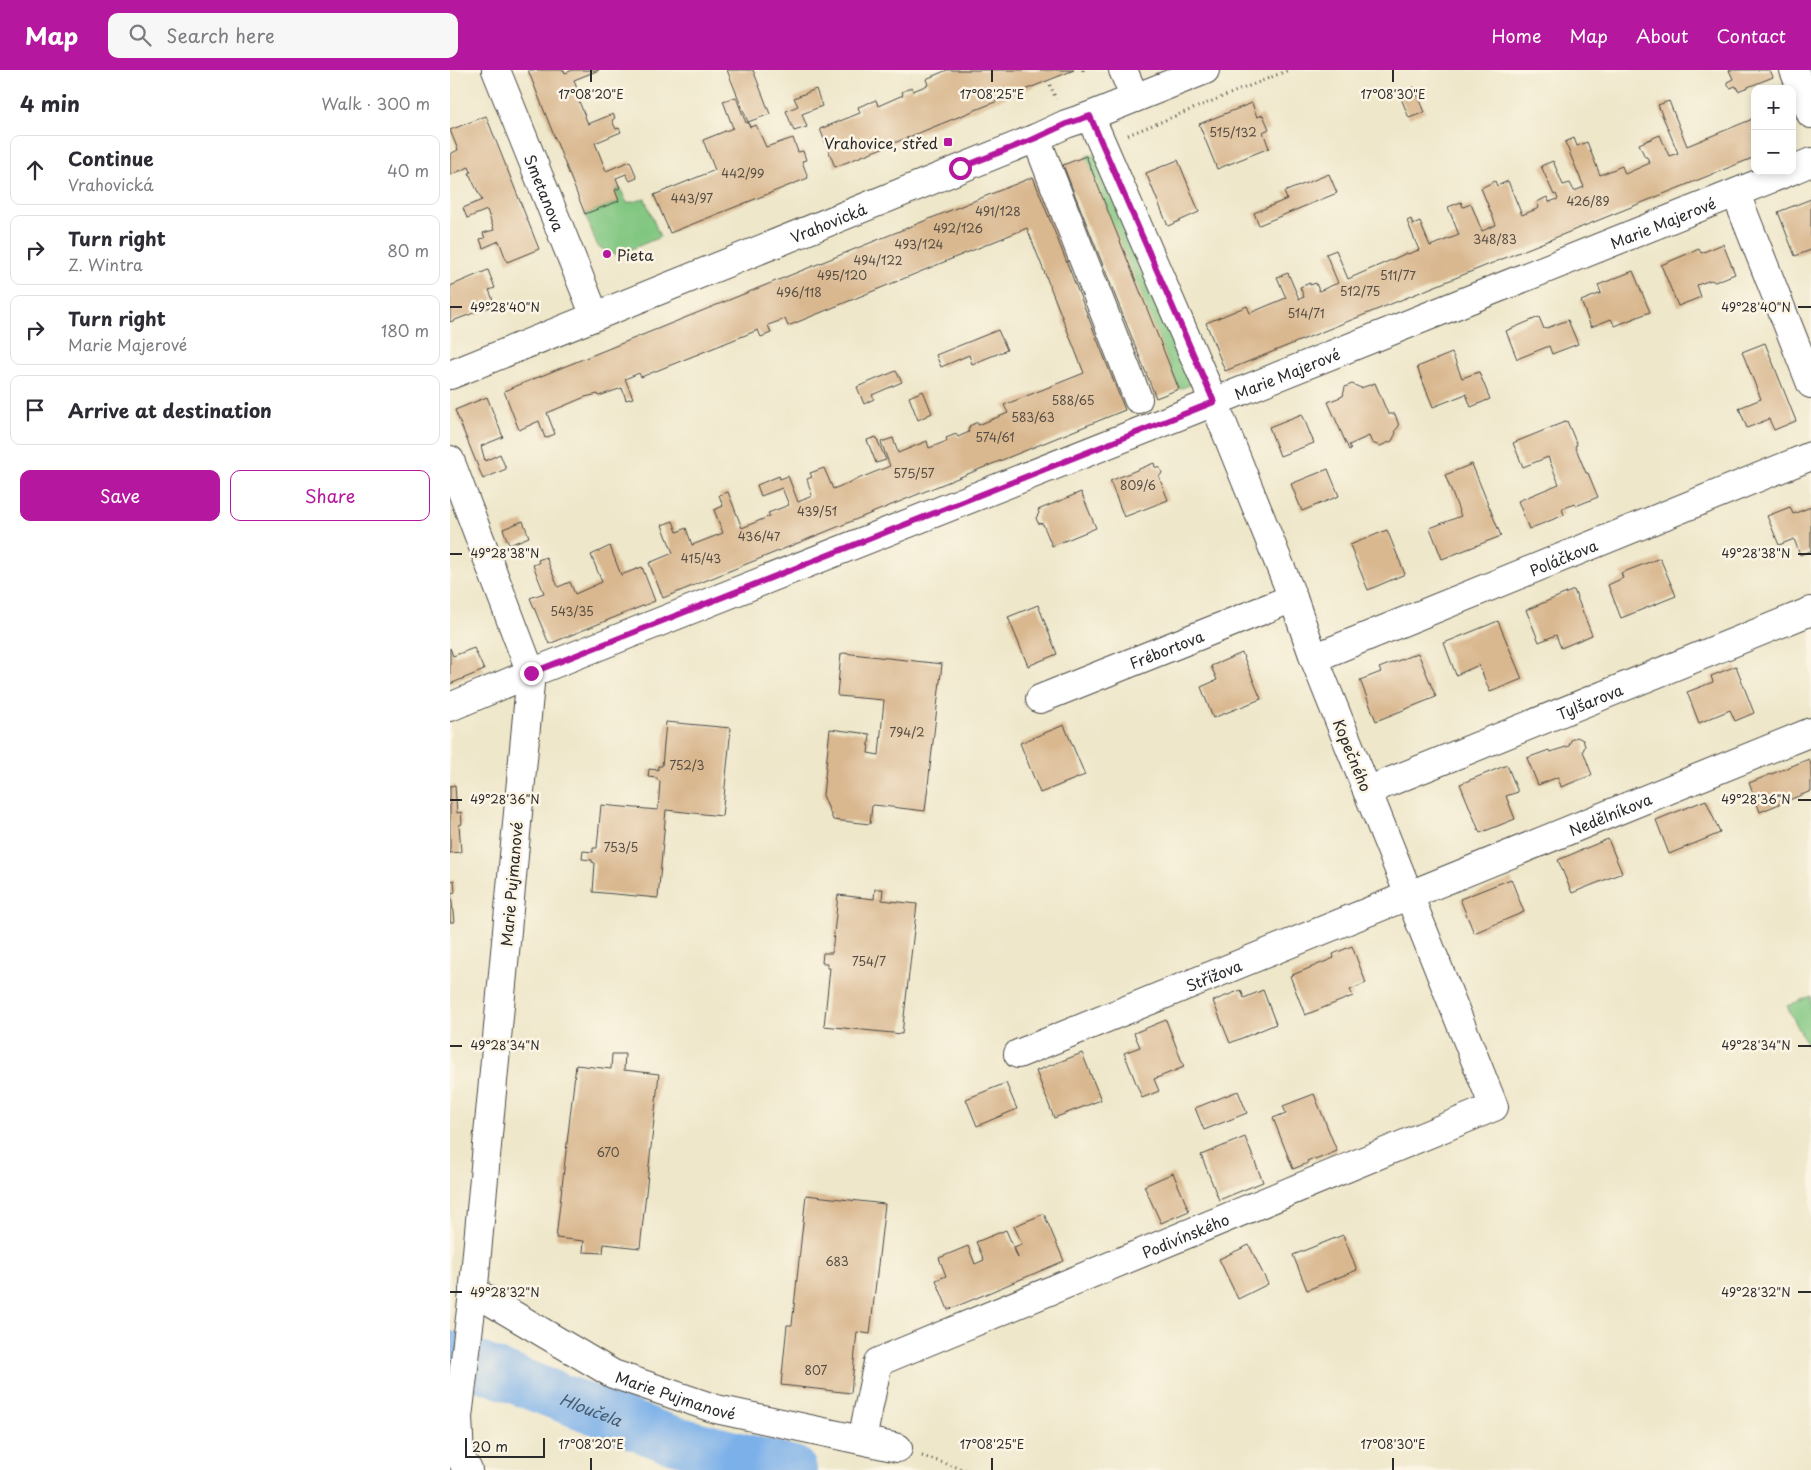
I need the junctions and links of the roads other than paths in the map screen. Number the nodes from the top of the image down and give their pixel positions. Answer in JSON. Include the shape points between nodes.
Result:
{"nodes":[{"id":1,"x":496,"y":70,"type":"edge"},
{"id":2,"x":1123,"y":70,"type":"edge"},
{"id":3,"x":1205,"y":70,"type":"edge"},
{"id":4,"x":1794,"y":70,"type":"edge"},
{"id":5,"x":1135,"y":98,"type":"junction"},
{"id":6,"x":1811,"y":114,"type":"edge"},
{"id":7,"x":1090,"y":116,"type":"junction"},
{"id":8,"x":1036,"y":138,"type":"junction"},
{"id":9,"x":1811,"y":162,"type":"edge"},
{"id":10,"x":1796,"y":169,"type":"edge"},
{"id":11,"x":1781,"y":175,"type":"edge"},
{"id":12,"x":1736,"y":194,"type":"junction"},
{"id":13,"x":596,"y":316,"type":"junction"},
{"id":14,"x":450,"y":375,"type":"edge"},
{"id":15,"x":1811,"y":384,"type":"edge"},
{"id":16,"x":1138,"y":398,"type":"dead end"},
{"id":17,"x":1214,"y":402,"type":"junction"},
{"id":18,"x":1811,"y":456,"type":"edge"},
{"id":19,"x":450,"y":460,"type":"edge"},
{"id":20,"x":1293,"y":598,"type":"junction"},
{"id":21,"x":1811,"y":611,"type":"edge"},
{"id":22,"x":1314,"y":658,"type":"junction"},
{"id":23,"x":531,"y":673,"type":"junction"},
{"id":24,"x":1040,"y":698,"type":"dead end"},
{"id":25,"x":450,"y":707,"type":"edge"},
{"id":26,"x":1811,"y":732,"type":"edge"},
{"id":27,"x":1367,"y":791,"type":"junction"},
{"id":28,"x":1410,"y":896,"type":"junction"},
{"id":29,"x":1018,"y":1054,"type":"dead end"},
{"id":30,"x":1494,"y":1107,"type":"joint"},
{"id":31,"x":473,"y":1291,"type":"junction"},
{"id":32,"x":862,"y":1440,"type":"junction"},
{"id":33,"x":898,"y":1448,"type":"road end"},
{"id":34,"x":459,"y":1465,"type":"edge"}],
"edges":[{"from":1,"to":13,"type":"street","name":"Smetanova"},
{"from":2,"to":5,"type":"street"},
{"from":3,"to":5,"type":"street","name":"Vrahovická"},
{"from":4,"to":6,"type":"street"},
{"from":5,"to":7,"type":"street","name":"Vrahovická"},
{"from":7,"to":8,"type":"street","name":"Vrahovická"},
{"from":7,"to":17,"type":"street","name":"Kopečného"},
{"from":8,"to":13,"type":"street","name":"Vrahovická"},
{"from":8,"to":16,"type":"street"},
{"from":9,"to":10,"type":"street","name":"Marie Majerové"},
{"from":11,"to":12,"type":"street","name":"Marie Majerové"},
{"from":12,"to":15,"type":"street"},
{"from":12,"to":17,"type":"street","name":"Marie Majerové"},
{"from":13,"to":14,"type":"street","name":"Vrahovická"},
{"from":17,"to":20,"type":"street","name":"Kopečného"},
{"from":17,"to":23,"type":"street","name":"Marie Majerové"},
{"from":18,"to":22,"type":"street","name":"Poláčkova"},
{"from":19,"to":23,"type":"street","name":"Marie Pujmanové"},
{"from":20,"to":22,"type":"street","name":"Kopečného"},
{"from":20,"to":24,"type":"street","name":"Frébortova"},
{"from":21,"to":27,"type":"street","name":"Tylšarova"},
{"from":22,"to":27,"type":"street","name":"Kopečného"},
{"from":23,"to":25,"type":"street","name":"Marie Majerové"},
{"from":23,"to":31,"type":"street","name":"Marie Pujmanové"},
{"from":26,"to":28,"type":"street","name":"Nedělníkova"},
{"from":27,"to":28,"type":"street","name":"Kopečného"},
{"from":28,"to":29,"type":"street","name":"Střížova"},
{"from":28,"to":30,"type":"street","name":"Kopečného"},
{"from":30,"to":32,"type":"street","name":"Podivínského","via":[[878,1362]]},
{"from":31,"to":32,"type":"street","name":"Marie Pujmanové","via":[[613,1374],[716,1409]]},
{"from":31,"to":34,"type":"street","name":"Marie Pujmanové","via":[[458,1417]]},
{"from":32,"to":33,"type":"street","name":"Marie Pujmanové"}]}
